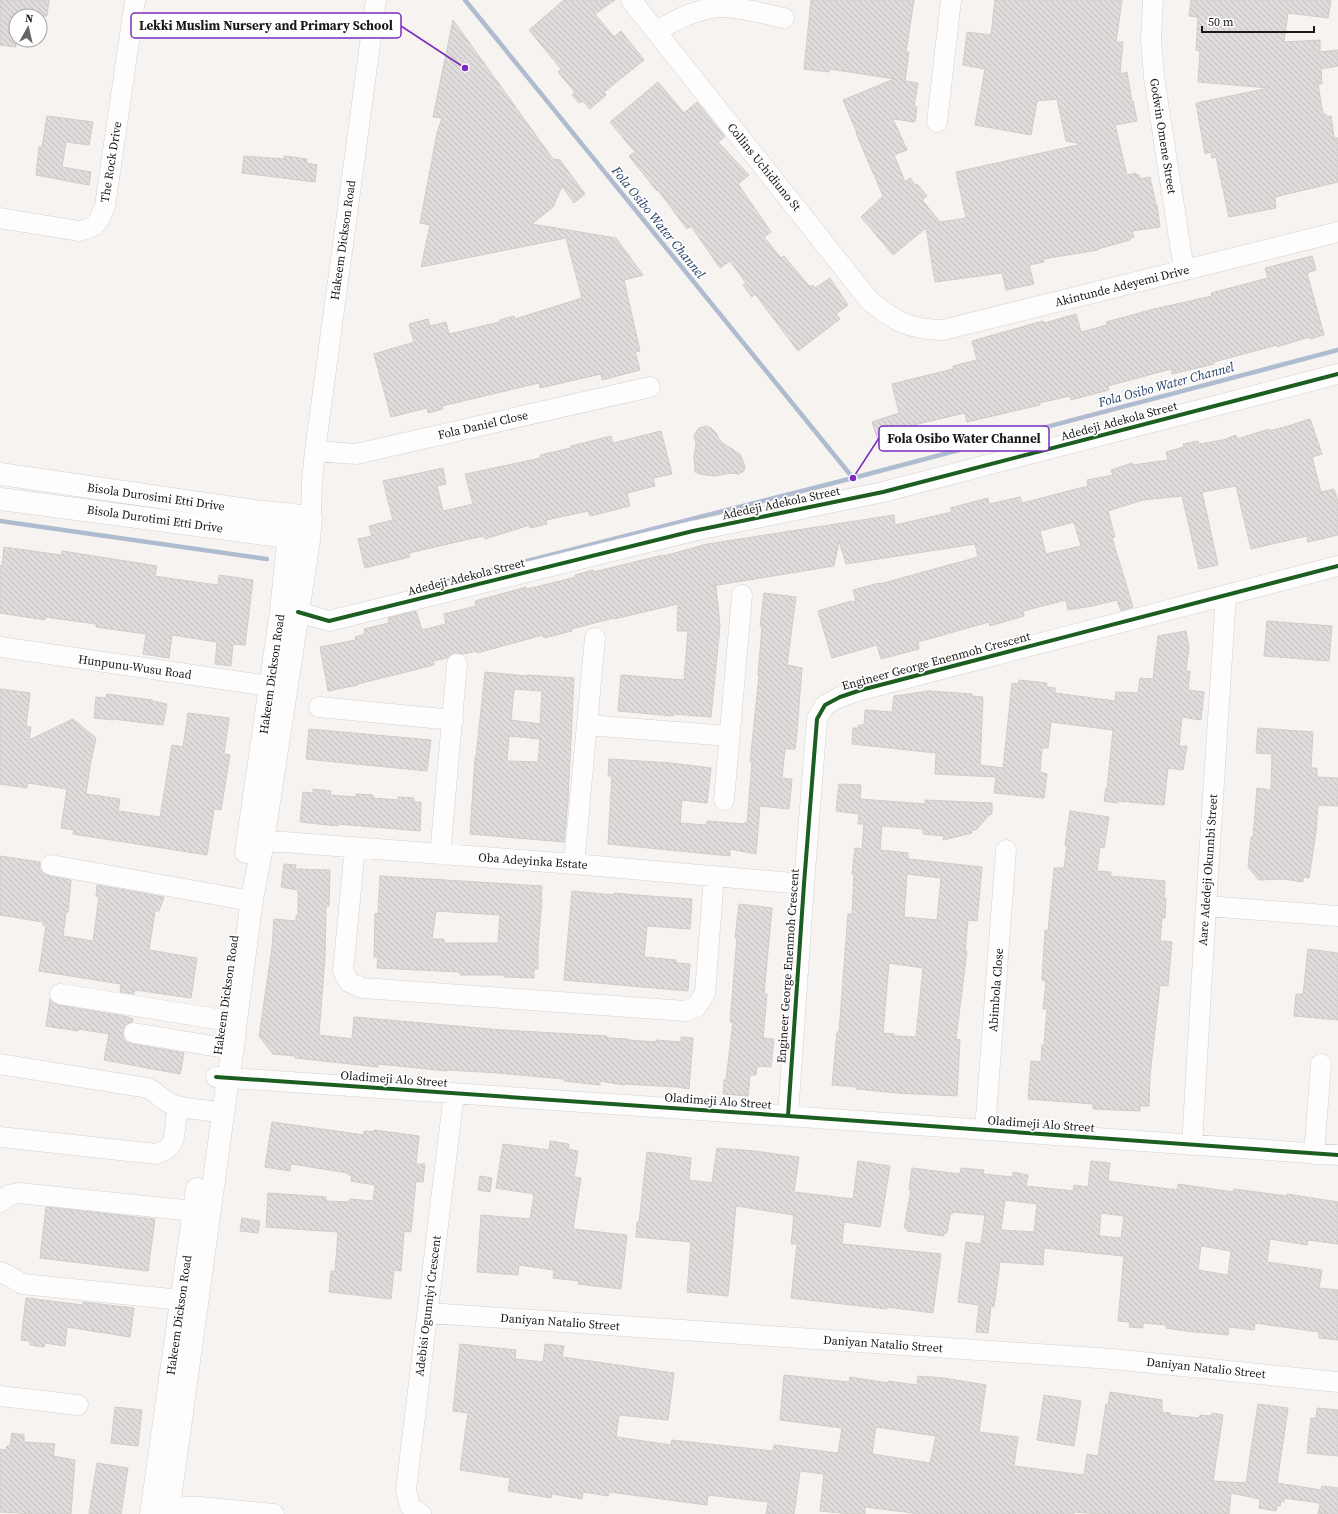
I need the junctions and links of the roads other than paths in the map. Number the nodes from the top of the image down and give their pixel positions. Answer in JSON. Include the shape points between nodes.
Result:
{"nodes":[{"id":1,"x":135,"y":0,"type":"edge"},
{"id":2,"x":376,"y":0,"type":"edge"},
{"id":3,"x":631,"y":0,"type":"edge"},
{"id":4,"x":951,"y":0,"type":"edge"},
{"id":5,"x":1153,"y":0,"type":"edge"},
{"id":6,"x":784,"y":18,"type":"dead end"},
{"id":7,"x":656,"y":32,"type":"junction"},
{"id":8,"x":937,"y":122,"type":"dead end"},
{"id":9,"x":0,"y":218,"type":"edge"},
{"id":10,"x":1338,"y":232,"type":"edge"},
{"id":11,"x":1184,"y":270,"type":"junction"},
{"id":12,"x":905,"y":325,"type":"joint"},
{"id":13,"x":1338,"y":374,"type":"edge"},
{"id":14,"x":650,"y":387,"type":"dead end"},
{"id":15,"x":315,"y":451,"type":"junction"},
{"id":16,"x":0,"y":474,"type":"edge"},
{"id":17,"x":0,"y":499,"type":"edge"},
{"id":18,"x":301,"y":516,"type":"junction"},
{"id":19,"x":288,"y":537,"type":"junction"},
{"id":20,"x":309,"y":540,"type":"junction"},
{"id":21,"x":1338,"y":566,"type":"edge"},
{"id":22,"x":742,"y":595,"type":"dead end"},
{"id":23,"x":1226,"y":595,"type":"junction"},
{"id":24,"x":298,"y":612,"type":"junction"},
{"id":25,"x":595,"y":638,"type":"dead end"},
{"id":26,"x":0,"y":647,"type":"edge"},
{"id":27,"x":458,"y":664,"type":"dead end"},
{"id":28,"x":269,"y":686,"type":"junction"},
{"id":29,"x":319,"y":707,"type":"dead end"},
{"id":30,"x":453,"y":720,"type":"junction"},
{"id":31,"x":587,"y":725,"type":"junction"},
{"id":32,"x":729,"y":736,"type":"junction"},
{"id":33,"x":724,"y":800,"type":"dead end"},
{"id":34,"x":263,"y":842,"type":"junction"},
{"id":35,"x":356,"y":848,"type":"junction"},
{"id":36,"x":1006,"y":850,"type":"dead end"},
{"id":37,"x":440,"y":855,"type":"junction"},
{"id":38,"x":574,"y":864,"type":"junction"},
{"id":39,"x":52,"y":865,"type":"dead end"},
{"id":40,"x":714,"y":876,"type":"junction"},
{"id":41,"x":804,"y":884,"type":"junction"},
{"id":42,"x":240,"y":899,"type":"junction"},
{"id":43,"x":1206,"y":906,"type":"junction"},
{"id":44,"x":1338,"y":916,"type":"edge"},
{"id":45,"x":60,"y":994,"type":"dead end"},
{"id":46,"x":223,"y":1020,"type":"junction"},
{"id":47,"x":134,"y":1033,"type":"dead end"},
{"id":48,"x":219,"y":1047,"type":"junction"},
{"id":49,"x":0,"y":1064,"type":"edge"},
{"id":50,"x":1321,"y":1064,"type":"dead end"},
{"id":51,"x":222,"y":1078,"type":"junction"},
{"id":52,"x":454,"y":1093,"type":"junction"},
{"id":53,"x":177,"y":1106,"type":"junction"},
{"id":54,"x":210,"y":1111,"type":"junction"},
{"id":55,"x":788,"y":1116,"type":"junction"},
{"id":56,"x":985,"y":1130,"type":"junction"},
{"id":57,"x":0,"y":1137,"type":"edge"},
{"id":58,"x":1192,"y":1145,"type":"junction"},
{"id":59,"x":1314,"y":1154,"type":"junction"},
{"id":60,"x":1338,"y":1155,"type":"edge"},
{"id":61,"x":0,"y":1202,"type":"edge"},
{"id":62,"x":194,"y":1211,"type":"junction"},
{"id":63,"x":0,"y":1272,"type":"edge"},
{"id":64,"x":181,"y":1300,"type":"junction"},
{"id":65,"x":428,"y":1313,"type":"junction"},
{"id":66,"x":1338,"y":1382,"type":"edge"},
{"id":67,"x":0,"y":1396,"type":"edge"},
{"id":68,"x":78,"y":1405,"type":"dead end"},
{"id":69,"x":165,"y":1476,"type":"junction"},
{"id":70,"x":163,"y":1511,"type":"edge"},
{"id":71,"x":274,"y":1514,"type":"edge"},
{"id":72,"x":421,"y":1514,"type":"edge"}],
"edges":[{"from":1,"to":9,"type":"street","name":"The Rock Drive","via":[[105,206],[99,222],[91,228],[79,231]]},
{"from":2,"to":15,"type":"street","name":"Hakeem Dickson Road"},
{"from":3,"to":7,"type":"street","name":"Collins Uchidiuno St"},
{"from":4,"to":8,"type":"street"},
{"from":5,"to":11,"type":"street","name":"Godwin Omene Street","via":[[1151,40],[1154,77]]},
{"from":6,"to":7,"type":"street","via":[[726,7],[713,8],[684,16]]},
{"from":7,"to":12,"type":"street","name":"Collins Uchidiuno St","via":[[869,300],[887,315]]},
{"from":10,"to":11,"type":"street","name":"Akintunde Adeyemi Drive"},
{"from":11,"to":12,"type":"street","name":"Akintunde Adeyemi Drive","via":[[943,330]]},
{"from":13,"to":24,"type":"street","name":"Adedeji Adekola Street","via":[[883,492],[693,531],[329,621]]},
{"from":14,"to":15,"type":"street","name":"Fola Daniel Close","via":[[356,454]]},
{"from":15,"to":18,"type":"street","name":"Hakeem Dickson Road","via":[[312,481]]},
{"from":16,"to":18,"type":"main road","name":"Bisola Durosimi Etti Drive"},
{"from":17,"to":19,"type":"main road","name":"Bisola Durotimi Etti Drive"},
{"from":18,"to":19,"type":"main road","name":"Hakeem Dickson Road"},
{"from":18,"to":20,"type":"main road","name":"Hakeem Dickson Road"},
{"from":19,"to":20,"type":"main road","name":"Bisola Durotimi Etti Drive"},
{"from":19,"to":28,"type":"main road","name":"Hakeem Dickson Road","via":[[281,611]]},
{"from":20,"to":24,"type":"main road","name":"Hakeem Dickson Road"},
{"from":21,"to":23,"type":"street","name":"Engineer George Enenmoh Crescent"},
{"from":22,"to":32,"type":"street"},
{"from":23,"to":41,"type":"street","name":"Engineer George Enenmoh Crescent","via":[[861,690],[825,705],[817,719]]},
{"from":23,"to":43,"type":"street","name":"Aare Adedeji Okunnbi Street"},
{"from":24,"to":34,"type":"main road","name":"Hakeem Dickson Road"},
{"from":25,"to":31,"type":"street"},
{"from":26,"to":28,"type":"street","name":"Hunpunu-Wusu Road"},
{"from":27,"to":30,"type":"street"},
{"from":28,"to":42,"type":"main road","name":"Hakeem Dickson Road"},
{"from":29,"to":30,"type":"street"},
{"from":30,"to":37,"type":"street"},
{"from":31,"to":32,"type":"street"},
{"from":31,"to":38,"type":"street"},
{"from":32,"to":33,"type":"street"},
{"from":34,"to":35,"type":"street","name":"Oba Adeyinka Estate"},
{"from":34,"to":51,"type":"main road","name":"Hakeem Dickson Road","via":[[252,899],[233,1048]]},
{"from":35,"to":37,"type":"street","name":"Oba Adeyinka Estate"},
{"from":35,"to":40,"type":"street","via":[[343,971],[349,982],[363,988],[685,1011],[696,1007],[705,993]]},
{"from":36,"to":56,"type":"street","name":"Abimbola Close"},
{"from":37,"to":38,"type":"street","name":"Oba Adeyinka Estate"},
{"from":38,"to":40,"type":"street","name":"Oba Adeyinka Estate"},
{"from":39,"to":42,"type":"street"},
{"from":40,"to":41,"type":"street","name":"Oba Adeyinka Estate"},
{"from":41,"to":55,"type":"street","name":"Engineer George Enenmoh Crescent"},
{"from":42,"to":46,"type":"main road","name":"Hakeem Dickson Road"},
{"from":43,"to":44,"type":"street"},
{"from":43,"to":58,"type":"street","name":"Aare Adedeji Okunnbi Street"},
{"from":45,"to":46,"type":"street"},
{"from":46,"to":48,"type":"main road","name":"Hakeem Dickson Road"},
{"from":47,"to":48,"type":"street"},
{"from":48,"to":51,"type":"main road","name":"Hakeem Dickson Road"},
{"from":49,"to":53,"type":"street","via":[[148,1088],[158,1093],[166,1102]]},
{"from":50,"to":59,"type":"street"},
{"from":51,"to":52,"type":"street","name":"Oladimeji Alo Street"},
{"from":51,"to":54,"type":"main road","name":"Hakeem Dickson Road"},
{"from":51,"to":69,"type":"main road","name":"Hakeem Dickson Road"},
{"from":52,"to":55,"type":"street","name":"Oladimeji Alo Street"},
{"from":52,"to":65,"type":"street","name":"Adebisi Ogunniyi Crescent"},
{"from":53,"to":54,"type":"street"},
{"from":53,"to":57,"type":"street","via":[[170,1147],[156,1154]]},
{"from":54,"to":62,"type":"main road","name":"Hakeem Dickson Road"},
{"from":55,"to":56,"type":"street","name":"Oladimeji Alo Street"},
{"from":56,"to":58,"type":"street","name":"Oladimeji Alo Street"},
{"from":58,"to":59,"type":"street","name":"Oladimeji Alo Street"},
{"from":59,"to":60,"type":"street","name":"Oladimeji Alo Street"},
{"from":61,"to":62,"type":"street","via":[[9,1195],[19,1193]]},
{"from":62,"to":64,"type":"main road","name":"Hakeem Dickson Road"},
{"from":63,"to":64,"type":"street","via":[[23,1284]]},
{"from":64,"to":69,"type":"main road","name":"Hakeem Dickson Road"},
{"from":65,"to":66,"type":"street","name":"Daniyan Natalio Street","via":[[1112,1359]]},
{"from":65,"to":72,"type":"street","name":"Adebisi Ogunniyi Crescent","via":[[406,1490],[410,1506]]},
{"from":67,"to":68,"type":"street"},
{"from":69,"to":70,"type":"main road","name":"Hakeem Dickson Road"},
{"from":70,"to":71,"type":"street","via":[[200,1507]]}]}
